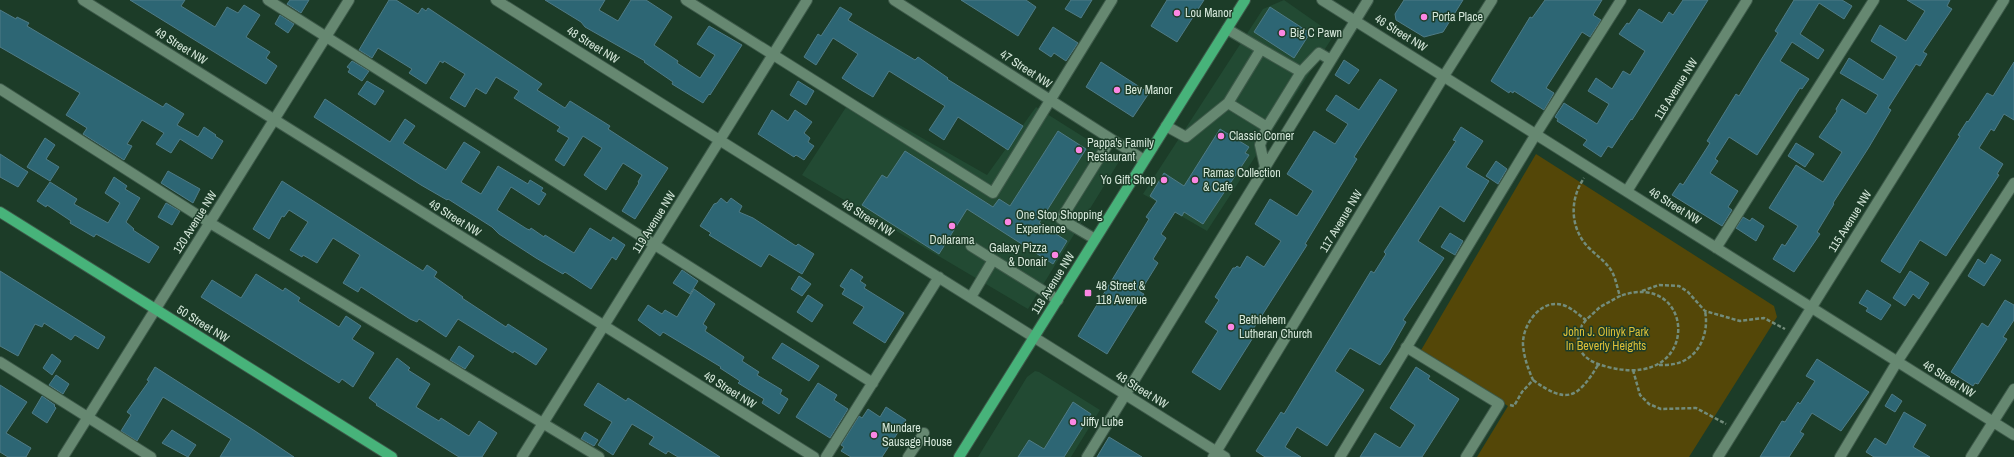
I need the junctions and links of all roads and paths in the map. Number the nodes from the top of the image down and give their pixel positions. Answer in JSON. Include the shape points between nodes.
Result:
{"nodes":[{"id":1,"x":83,"y":0,"type":"edge"},
{"id":2,"x":268,"y":0,"type":"edge"},
{"id":3,"x":349,"y":0,"type":"edge"},
{"id":4,"x":496,"y":0,"type":"edge"},
{"id":5,"x":686,"y":0,"type":"edge"},
{"id":6,"x":807,"y":0,"type":"edge"},
{"id":7,"x":894,"y":0,"type":"edge"},
{"id":8,"x":1245,"y":0,"type":"edge"},
{"id":9,"x":1322,"y":0,"type":"edge"},
{"id":10,"x":1368,"y":0,"type":"edge"},
{"id":11,"x":1492,"y":0,"type":"edge"},
{"id":12,"x":1621,"y":0,"type":"edge"},
{"id":13,"x":1748,"y":0,"type":"edge"},
{"id":14,"x":1874,"y":0,"type":"edge"},
{"id":15,"x":2004,"y":0,"type":"edge"},
{"id":16,"x":1108,"y":2,"type":"edge"},
{"id":17,"x":1356,"y":20,"type":"junction"},
{"id":18,"x":1227,"y":29,"type":"junction"},
{"id":19,"x":326,"y":36,"type":"junction"},
{"id":20,"x":1261,"y":49,"type":"junction"},
{"id":21,"x":773,"y":55,"type":"junction"},
{"id":22,"x":1331,"y":60,"type":"junction"},
{"id":23,"x":1301,"y":72,"type":"junction"},
{"id":24,"x":1444,"y":76,"type":"junction"},
{"id":25,"x":0,"y":89,"type":"edge"},
{"id":26,"x":1051,"y":100,"type":"junction"},
{"id":27,"x":1228,"y":103,"type":"junction"},
{"id":28,"x":274,"y":120,"type":"junction"},
{"id":29,"x":1166,"y":126,"type":"junction"},
{"id":30,"x":1267,"y":127,"type":"junction"},
{"id":31,"x":1536,"y":134,"type":"junction"},
{"id":32,"x":1111,"y":139,"type":"junction"},
{"id":33,"x":720,"y":140,"type":"junction"},
{"id":34,"x":1144,"y":160,"type":"junction"},
{"id":35,"x":1265,"y":167,"type":"junction"},
{"id":36,"x":1590,"y":168,"type":"junction"},
{"id":37,"x":2014,"y":183,"type":"edge"},
{"id":38,"x":1627,"y":191,"type":"junction"},
{"id":39,"x":0,"y":212,"type":"edge"},
{"id":40,"x":210,"y":223,"type":"junction"},
{"id":41,"x":1095,"y":239,"type":"junction"},
{"id":42,"x":655,"y":244,"type":"junction"},
{"id":43,"x":971,"y":246,"type":"dead end"},
{"id":44,"x":1716,"y":248,"type":"junction"},
{"id":45,"x":993,"y":260,"type":"junction"},
{"id":46,"x":938,"y":277,"type":"junction"},
{"id":47,"x":1642,"y":291,"type":"junction"},
{"id":48,"x":1620,"y":296,"type":"junction"},
{"id":49,"x":971,"y":298,"type":"junction"},
{"id":50,"x":1058,"y":300,"type":"junction"},
{"id":51,"x":1811,"y":307,"type":"junction"},
{"id":52,"x":156,"y":310,"type":"junction"},
{"id":53,"x":1705,"y":311,"type":"junction"},
{"id":54,"x":1586,"y":320,"type":"junction"},
{"id":55,"x":603,"y":327,"type":"junction"},
{"id":56,"x":1794,"y":335,"type":"junction"},
{"id":57,"x":1034,"y":338,"type":"junction"},
{"id":58,"x":1406,"y":347,"type":"junction"},
{"id":59,"x":0,"y":362,"type":"edge"},
{"id":60,"x":1897,"y":362,"type":"junction"},
{"id":61,"x":1598,"y":364,"type":"junction"},
{"id":62,"x":1658,"y":366,"type":"junction"},
{"id":63,"x":1633,"y":370,"type":"junction"},
{"id":64,"x":1533,"y":380,"type":"junction"},
{"id":65,"x":873,"y":383,"type":"junction"},
{"id":66,"x":2014,"y":388,"type":"edge"},
{"id":67,"x":1125,"y":394,"type":"junction"},
{"id":68,"x":1499,"y":404,"type":"junction"},
{"id":69,"x":88,"y":418,"type":"junction"},
{"id":70,"x":544,"y":422,"type":"junction"},
{"id":71,"x":1993,"y":422,"type":"junction"},
{"id":72,"x":1735,"y":430,"type":"junction"},
{"id":73,"x":924,"y":433,"type":"dead end"},
{"id":74,"x":2014,"y":435,"type":"edge"},
{"id":75,"x":1218,"y":455,"type":"edge"},
{"id":76,"x":63,"y":457,"type":"edge"},
{"id":77,"x":151,"y":457,"type":"edge"},
{"id":78,"x":392,"y":457,"type":"edge"},
{"id":79,"x":522,"y":457,"type":"edge"},
{"id":80,"x":599,"y":457,"type":"edge"},
{"id":81,"x":814,"y":457,"type":"edge"},
{"id":82,"x":826,"y":457,"type":"edge"},
{"id":83,"x":908,"y":457,"type":"edge"},
{"id":84,"x":959,"y":457,"type":"edge"},
{"id":85,"x":1087,"y":457,"type":"edge"},
{"id":86,"x":1340,"y":457,"type":"edge"},
{"id":87,"x":1466,"y":457,"type":"edge"},
{"id":88,"x":1718,"y":457,"type":"edge"},
{"id":89,"x":1840,"y":457,"type":"edge"},
{"id":90,"x":1971,"y":457,"type":"edge"}],
"edges":[{"from":1,"to":28,"type":"street","name":"49 Street NW"},
{"from":2,"to":19,"type":"street"},
{"from":3,"to":19,"type":"street","name":"120 Avenue NW"},
{"from":4,"to":33,"type":"street","name":"48 Street NW"},
{"from":5,"to":21,"type":"street"},
{"from":6,"to":21,"type":"street","name":"119 Avenue NW"},
{"from":7,"to":26,"type":"street","name":"47 Street NW"},
{"from":8,"to":18,"type":"main road","name":"118 Avenue NW"},
{"from":9,"to":17,"type":"street","name":"46 Street NW"},
{"from":10,"to":17,"type":"street"},
{"from":11,"to":24,"type":"street","name":"117 Avenue NW"},
{"from":12,"to":31,"type":"street"},
{"from":13,"to":38,"type":"street","name":"116 Avenue NW"},
{"from":14,"to":44,"type":"street"},
{"from":15,"to":51,"type":"street","name":"115 Avenue NW"},
{"from":16,"to":26,"type":"street"},
{"from":17,"to":22,"type":"street"},
{"from":17,"to":24,"type":"street","name":"46 Street NW"},
{"from":18,"to":20,"type":"street"},
{"from":18,"to":29,"type":"main road","name":"118 Avenue NW"},
{"from":19,"to":28,"type":"street","name":"120 Avenue NW"},
{"from":19,"to":42,"type":"street"},
{"from":20,"to":23,"type":"street"},
{"from":20,"to":27,"type":"street"},
{"from":21,"to":26,"type":"street","via":[[993,193]]},
{"from":21,"to":33,"type":"street","name":"119 Avenue NW"},
{"from":22,"to":23,"type":"street","via":[[1320,53]]},
{"from":22,"to":35,"type":"street"},
{"from":23,"to":30,"type":"street"},
{"from":24,"to":31,"type":"street","name":"46 Street NW"},
{"from":24,"to":75,"type":"street","name":"117 Avenue NW"},
{"from":25,"to":40,"type":"street"},
{"from":26,"to":32,"type":"street","name":"47 Street NW"},
{"from":27,"to":29,"type":"street","via":[[1186,138]]},
{"from":27,"to":30,"type":"street"},
{"from":28,"to":40,"type":"street","name":"120 Avenue NW"},
{"from":28,"to":55,"type":"street","name":"49 Street NW"},
{"from":29,"to":34,"type":"main road","name":"118 Avenue NW"},
{"from":30,"to":35,"type":"street","via":[[1260,145]]},
{"from":31,"to":36,"type":"street","name":"46 Street NW"},
{"from":31,"to":58,"type":"street"},
{"from":32,"to":34,"type":"street","name":"47 Street NW"},
{"from":32,"to":41,"type":"street","via":[[1062,219]]},
{"from":33,"to":42,"type":"street","name":"119 Avenue NW"},
{"from":33,"to":46,"type":"street","name":"48 Street NW"},
{"from":34,"to":41,"type":"main road","name":"118 Avenue NW"},
{"from":35,"to":67,"type":"street"},
{"from":36,"to":38,"type":"street","name":"46 Street NW"},
{"from":36,"to":48,"type":"path","via":[[1573,202],[1574,219],[1582,241],[1611,271]]},
{"from":37,"to":60,"type":"street"},
{"from":38,"to":44,"type":"street","name":"46 Street NW"},
{"from":39,"to":52,"type":"main road","name":"50 Street NW"},
{"from":40,"to":52,"type":"street","name":"120 Avenue NW"},
{"from":40,"to":70,"type":"street"},
{"from":41,"to":50,"type":"main road","name":"118 Avenue NW"},
{"from":42,"to":55,"type":"street","name":"119 Avenue NW"},
{"from":42,"to":65,"type":"street"},
{"from":43,"to":45,"type":"street"},
{"from":44,"to":51,"type":"street","name":"46 Street NW"},
{"from":45,"to":49,"type":"street"},
{"from":45,"to":50,"type":"street"},
{"from":46,"to":49,"type":"street","name":"48 Street NW"},
{"from":46,"to":65,"type":"street"},
{"from":47,"to":48,"type":"path"},
{"from":47,"to":53,"type":"path","via":[[1659,285],[1679,286]]},
{"from":47,"to":62,"type":"path","via":[[1667,302],[1678,321],[1674,350]]},
{"from":48,"to":54,"type":"path","via":[[1600,307]]},
{"from":49,"to":57,"type":"street","name":"48 Street NW"},
{"from":50,"to":57,"type":"main road","name":"118 Avenue NW"},
{"from":51,"to":56,"type":"street","name":"115 Avenue NW"},
{"from":51,"to":60,"type":"street","name":"46 Street NW"},
{"from":52,"to":69,"type":"street","name":"120 Avenue NW"},
{"from":52,"to":78,"type":"main road","name":"50 Street NW"},
{"from":53,"to":56,"type":"path","via":[[1740,321],[1764,318]]},
{"from":53,"to":62,"type":"path","via":[[1707,320],[1700,346],[1682,362]]},
{"from":54,"to":61,"type":"path","via":[[1577,343],[1583,356]]},
{"from":54,"to":64,"type":"path","via":[[1563,305],[1553,304],[1536,314],[1524,334],[1523,344],[1528,370]]},
{"from":55,"to":70,"type":"street","name":"119 Avenue NW"},
{"from":55,"to":81,"type":"street","name":"49 Street NW"},
{"from":56,"to":72,"type":"street","name":"115 Avenue NW"},
{"from":57,"to":67,"type":"street","name":"48 Street NW"},
{"from":57,"to":84,"type":"main road","name":"118 Avenue NW"},
{"from":58,"to":68,"type":"street"},
{"from":58,"to":86,"type":"street"},
{"from":59,"to":69,"type":"street"},
{"from":60,"to":71,"type":"street","name":"46 Street NW"},
{"from":60,"to":89,"type":"street"},
{"from":61,"to":63,"type":"path"},
{"from":61,"to":64,"type":"path","via":[[1587,384],[1568,395],[1553,393]]},
{"from":62,"to":63,"type":"path"},
{"from":63,"to":72,"type":"path","via":[[1640,395],[1648,404],[1661,409],[1696,408]]},
{"from":64,"to":68,"type":"path","via":[[1514,406]]},
{"from":65,"to":82,"type":"street"},
{"from":66,"to":71,"type":"street"},
{"from":67,"to":75,"type":"street","name":"48 Street NW"},
{"from":67,"to":85,"type":"street"},
{"from":68,"to":87,"type":"street"},
{"from":69,"to":76,"type":"street","name":"120 Avenue NW"},
{"from":69,"to":77,"type":"street"},
{"from":70,"to":79,"type":"street","name":"119 Avenue NW"},
{"from":70,"to":80,"type":"street"},
{"from":71,"to":74,"type":"street","name":"46 Street NW"},
{"from":71,"to":90,"type":"street"},
{"from":72,"to":88,"type":"street","name":"115 Avenue NW"},
{"from":73,"to":83,"type":"street"}]}
